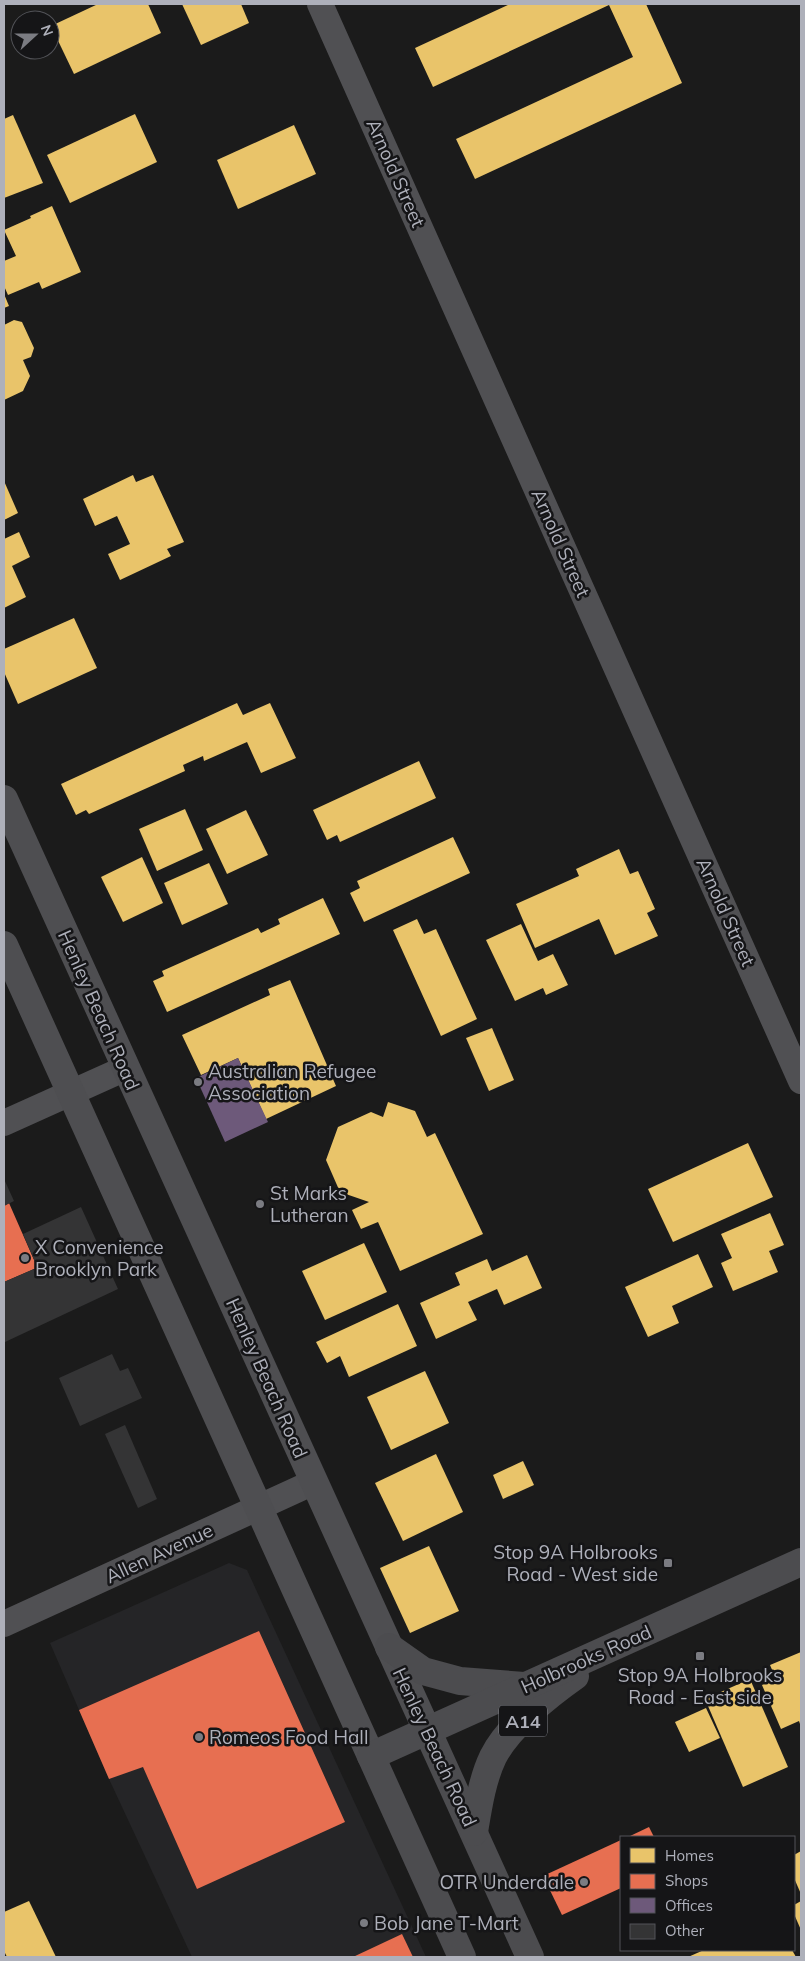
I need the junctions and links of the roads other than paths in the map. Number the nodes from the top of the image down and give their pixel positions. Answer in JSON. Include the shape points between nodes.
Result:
{"nodes":[{"id":1,"x":320,"y":4,"type":"edge"},
{"id":2,"x":4,"y":799,"type":"edge"},
{"id":3,"x":4,"y":945,"type":"edge"},
{"id":4,"x":126,"y":1068,"type":"junction"},
{"id":5,"x":801,"y":1082,"type":"edge"},
{"id":6,"x":70,"y":1092,"type":"junction"},
{"id":7,"x":4,"y":1123,"type":"edge"},
{"id":8,"x":314,"y":1482,"type":"junction"},
{"id":9,"x":258,"y":1507,"type":"junction"},
{"id":10,"x":801,"y":1562,"type":"edge"},
{"id":11,"x":4,"y":1624,"type":"edge"},
{"id":12,"x":621,"y":1643,"type":"junction"},
{"id":13,"x":389,"y":1647,"type":"junction"},
{"id":14,"x":526,"y":1686,"type":"junction"},
{"id":15,"x":427,"y":1730,"type":"junction"},
{"id":16,"x":370,"y":1756,"type":"junction"},
{"id":17,"x":474,"y":1832,"type":"junction"},
{"id":18,"x":462,"y":1957,"type":"edge"},
{"id":19,"x":530,"y":1957,"type":"edge"}],
"edges":[{"from":1,"to":5,"type":"street","name":"Arnold Street"},
{"from":2,"to":4,"type":"main road","name":"Henley Beach Road"},
{"from":3,"to":6,"type":"main road"},
{"from":4,"to":6,"type":"street"},
{"from":4,"to":8,"type":"main road","name":"Henley Beach Road"},
{"from":6,"to":7,"type":"street"},
{"from":6,"to":9,"type":"main road"},
{"from":8,"to":9,"type":"street","name":"Allen Avenue"},
{"from":8,"to":13,"type":"main road","name":"Henley Beach Road"},
{"from":9,"to":11,"type":"street","name":"Allen Avenue"},
{"from":9,"to":16,"type":"main road"},
{"from":10,"to":12,"type":"main road","name":"Holbrooks Road","number":"A14"},
{"from":12,"to":14,"type":"main road","name":"Holbrooks Road","number":"A14"},
{"from":12,"to":17,"type":"main road","number":"A14","via":[[551,1693],[505,1738],[489,1769],[478,1804]]},
{"from":13,"to":14,"type":"main road","via":[[423,1671],[460,1681]]},
{"from":13,"to":15,"type":"main road","name":"Henley Beach Road"},
{"from":14,"to":15,"type":"main road","name":"Holbrooks Road","number":"A14"},
{"from":15,"to":16,"type":"main road","name":"Holbrooks Road","number":"A14"},
{"from":15,"to":17,"type":"main road","name":"Henley Beach Road"},
{"from":16,"to":18,"type":"main road"},
{"from":17,"to":19,"type":"main road","name":"Henley Beach Road"}]}
